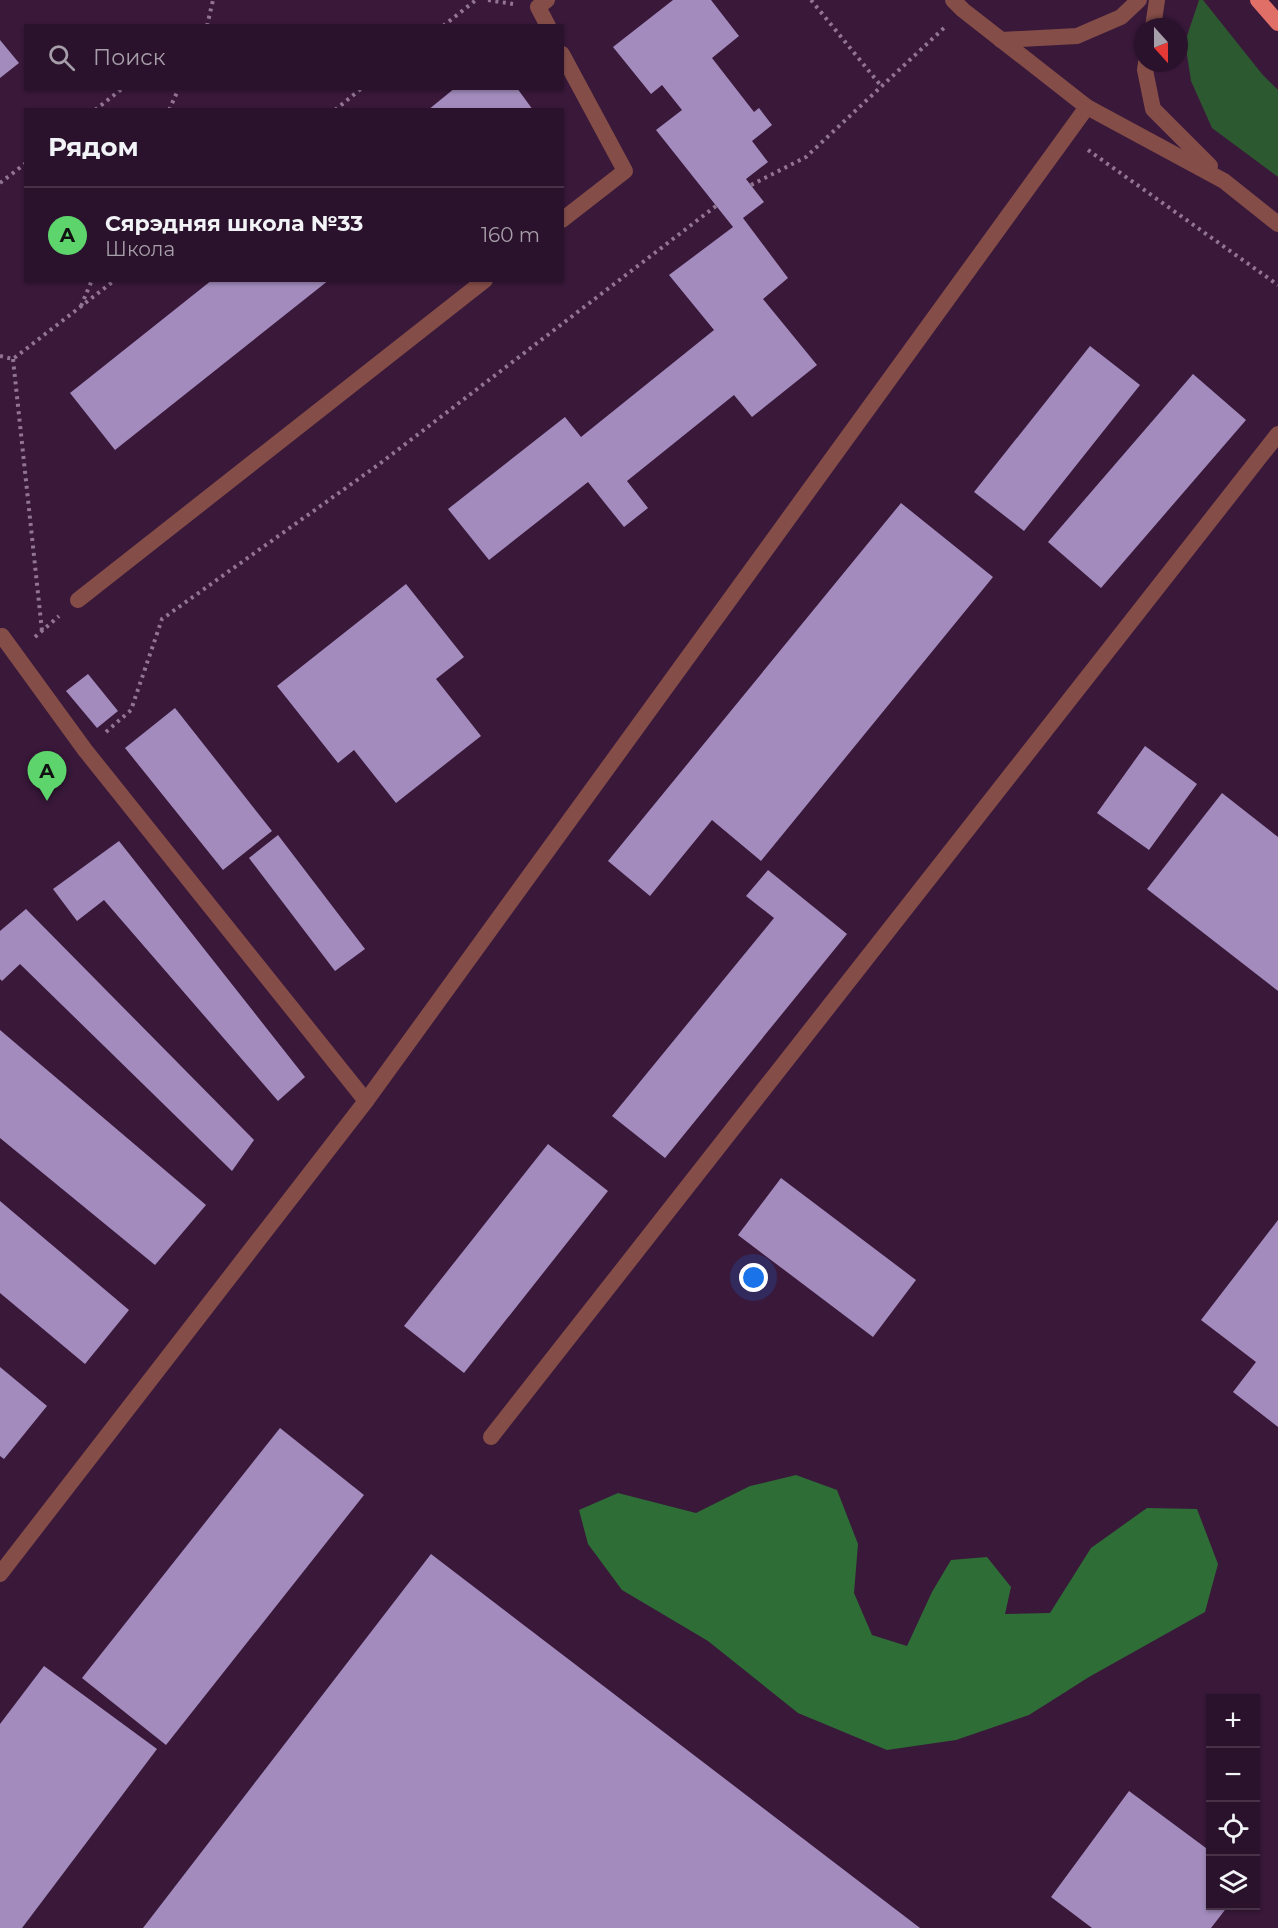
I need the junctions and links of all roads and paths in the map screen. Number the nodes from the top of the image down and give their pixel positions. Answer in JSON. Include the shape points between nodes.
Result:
{"nodes":[{"id":1,"x":213,"y":0,"type":"edge"},
{"id":2,"x":476,"y":0,"type":"edge"},
{"id":3,"x":547,"y":0,"type":"edge"},
{"id":4,"x":811,"y":0,"type":"edge"},
{"id":5,"x":1139,"y":0,"type":"edge"},
{"id":6,"x":1157,"y":0,"type":"edge"},
{"id":7,"x":1258,"y":0,"type":"edge"},
{"id":8,"x":958,"y":5,"type":"edge"},
{"id":9,"x":1154,"y":18,"type":"edge"},
{"id":10,"x":1278,"y":22,"type":"edge"},
{"id":11,"x":206,"y":24,"type":"edge"},
{"id":12,"x":446,"y":24,"type":"edge"},
{"id":13,"x":547,"y":24,"type":"edge"},
{"id":14,"x":1000,"y":40,"type":"junction"},
{"id":15,"x":564,"y":58,"type":"edge"},
{"id":16,"x":1145,"y":72,"type":"edge"},
{"id":17,"x":882,"y":87,"type":"junction"},
{"id":18,"x":121,"y":90,"type":"edge"},
{"id":19,"x":177,"y":90,"type":"edge"},
{"id":20,"x":360,"y":90,"type":"edge"},
{"id":21,"x":1087,"y":107,"type":"junction"},
{"id":22,"x":98,"y":108,"type":"edge"},
{"id":23,"x":170,"y":108,"type":"edge"},
{"id":24,"x":337,"y":108,"type":"edge"},
{"id":25,"x":1066,"y":135,"type":"junction"},
{"id":26,"x":24,"y":165,"type":"edge"},
{"id":27,"x":1224,"y":181,"type":"junction"},
{"id":28,"x":0,"y":183,"type":"edge"},
{"id":29,"x":751,"y":185,"type":"dead end"},
{"id":30,"x":716,"y":206,"type":"dead end"},
{"id":31,"x":564,"y":218,"type":"edge"},
{"id":32,"x":1278,"y":224,"type":"edge"},
{"id":33,"x":92,"y":282,"type":"edge"},
{"id":34,"x":112,"y":282,"type":"edge"},
{"id":35,"x":482,"y":282,"type":"edge"},
{"id":36,"x":1278,"y":285,"type":"edge"},
{"id":37,"x":81,"y":307,"type":"junction"},
{"id":38,"x":0,"y":356,"type":"edge"},
{"id":39,"x":14,"y":359,"type":"junction"},
{"id":40,"x":1278,"y":434,"type":"edge"},
{"id":41,"x":78,"y":600,"type":"joint"},
{"id":42,"x":42,"y":631,"type":"junction"},
{"id":43,"x":2,"y":636,"type":"dead end"},
{"id":44,"x":15,"y":654,"type":"junction"},
{"id":45,"x":86,"y":750,"type":"junction"},
{"id":46,"x":366,"y":1101,"type":"junction"},
{"id":47,"x":491,"y":1437,"type":"dead end"},
{"id":48,"x":0,"y":1574,"type":"edge"}],
"edges":[{"from":1,"to":11,"type":"path"},
{"from":2,"to":12,"type":"path"},
{"from":3,"to":13,"type":"street","via":[[538,7]]},
{"from":4,"to":17,"type":"path"},
{"from":5,"to":14,"type":"street","via":[[1121,17],[1077,36]]},
{"from":6,"to":9,"type":"street"},
{"from":7,"to":10,"type":"main road"},
{"from":8,"to":14,"type":"street"},
{"from":8,"to":17,"type":"path"},
{"from":14,"to":21,"type":"street"},
{"from":15,"to":31,"type":"street","via":[[625,171]]},
{"from":16,"to":27,"type":"street","via":[[1153,109]]},
{"from":17,"to":29,"type":"path","via":[[806,157]]},
{"from":18,"to":22,"type":"path"},
{"from":19,"to":23,"type":"path"},
{"from":20,"to":24,"type":"path"},
{"from":21,"to":25,"type":"street"},
{"from":21,"to":27,"type":"street"},
{"from":25,"to":36,"type":"path"},
{"from":25,"to":46,"type":"street"},
{"from":26,"to":28,"type":"path"},
{"from":27,"to":32,"type":"street"},
{"from":30,"to":45,"type":"path","via":[[378,465],[162,619],[131,710]]},
{"from":33,"to":37,"type":"path"},
{"from":34,"to":37,"type":"path"},
{"from":35,"to":41,"type":"street"},
{"from":37,"to":39,"type":"path"},
{"from":38,"to":39,"type":"path"},
{"from":39,"to":42,"type":"path"},
{"from":40,"to":47,"type":"street"},
{"from":41,"to":42,"type":"path"},
{"from":42,"to":44,"type":"path"},
{"from":43,"to":44,"type":"street"},
{"from":44,"to":45,"type":"street"},
{"from":45,"to":46,"type":"street"},
{"from":46,"to":48,"type":"street"}]}
